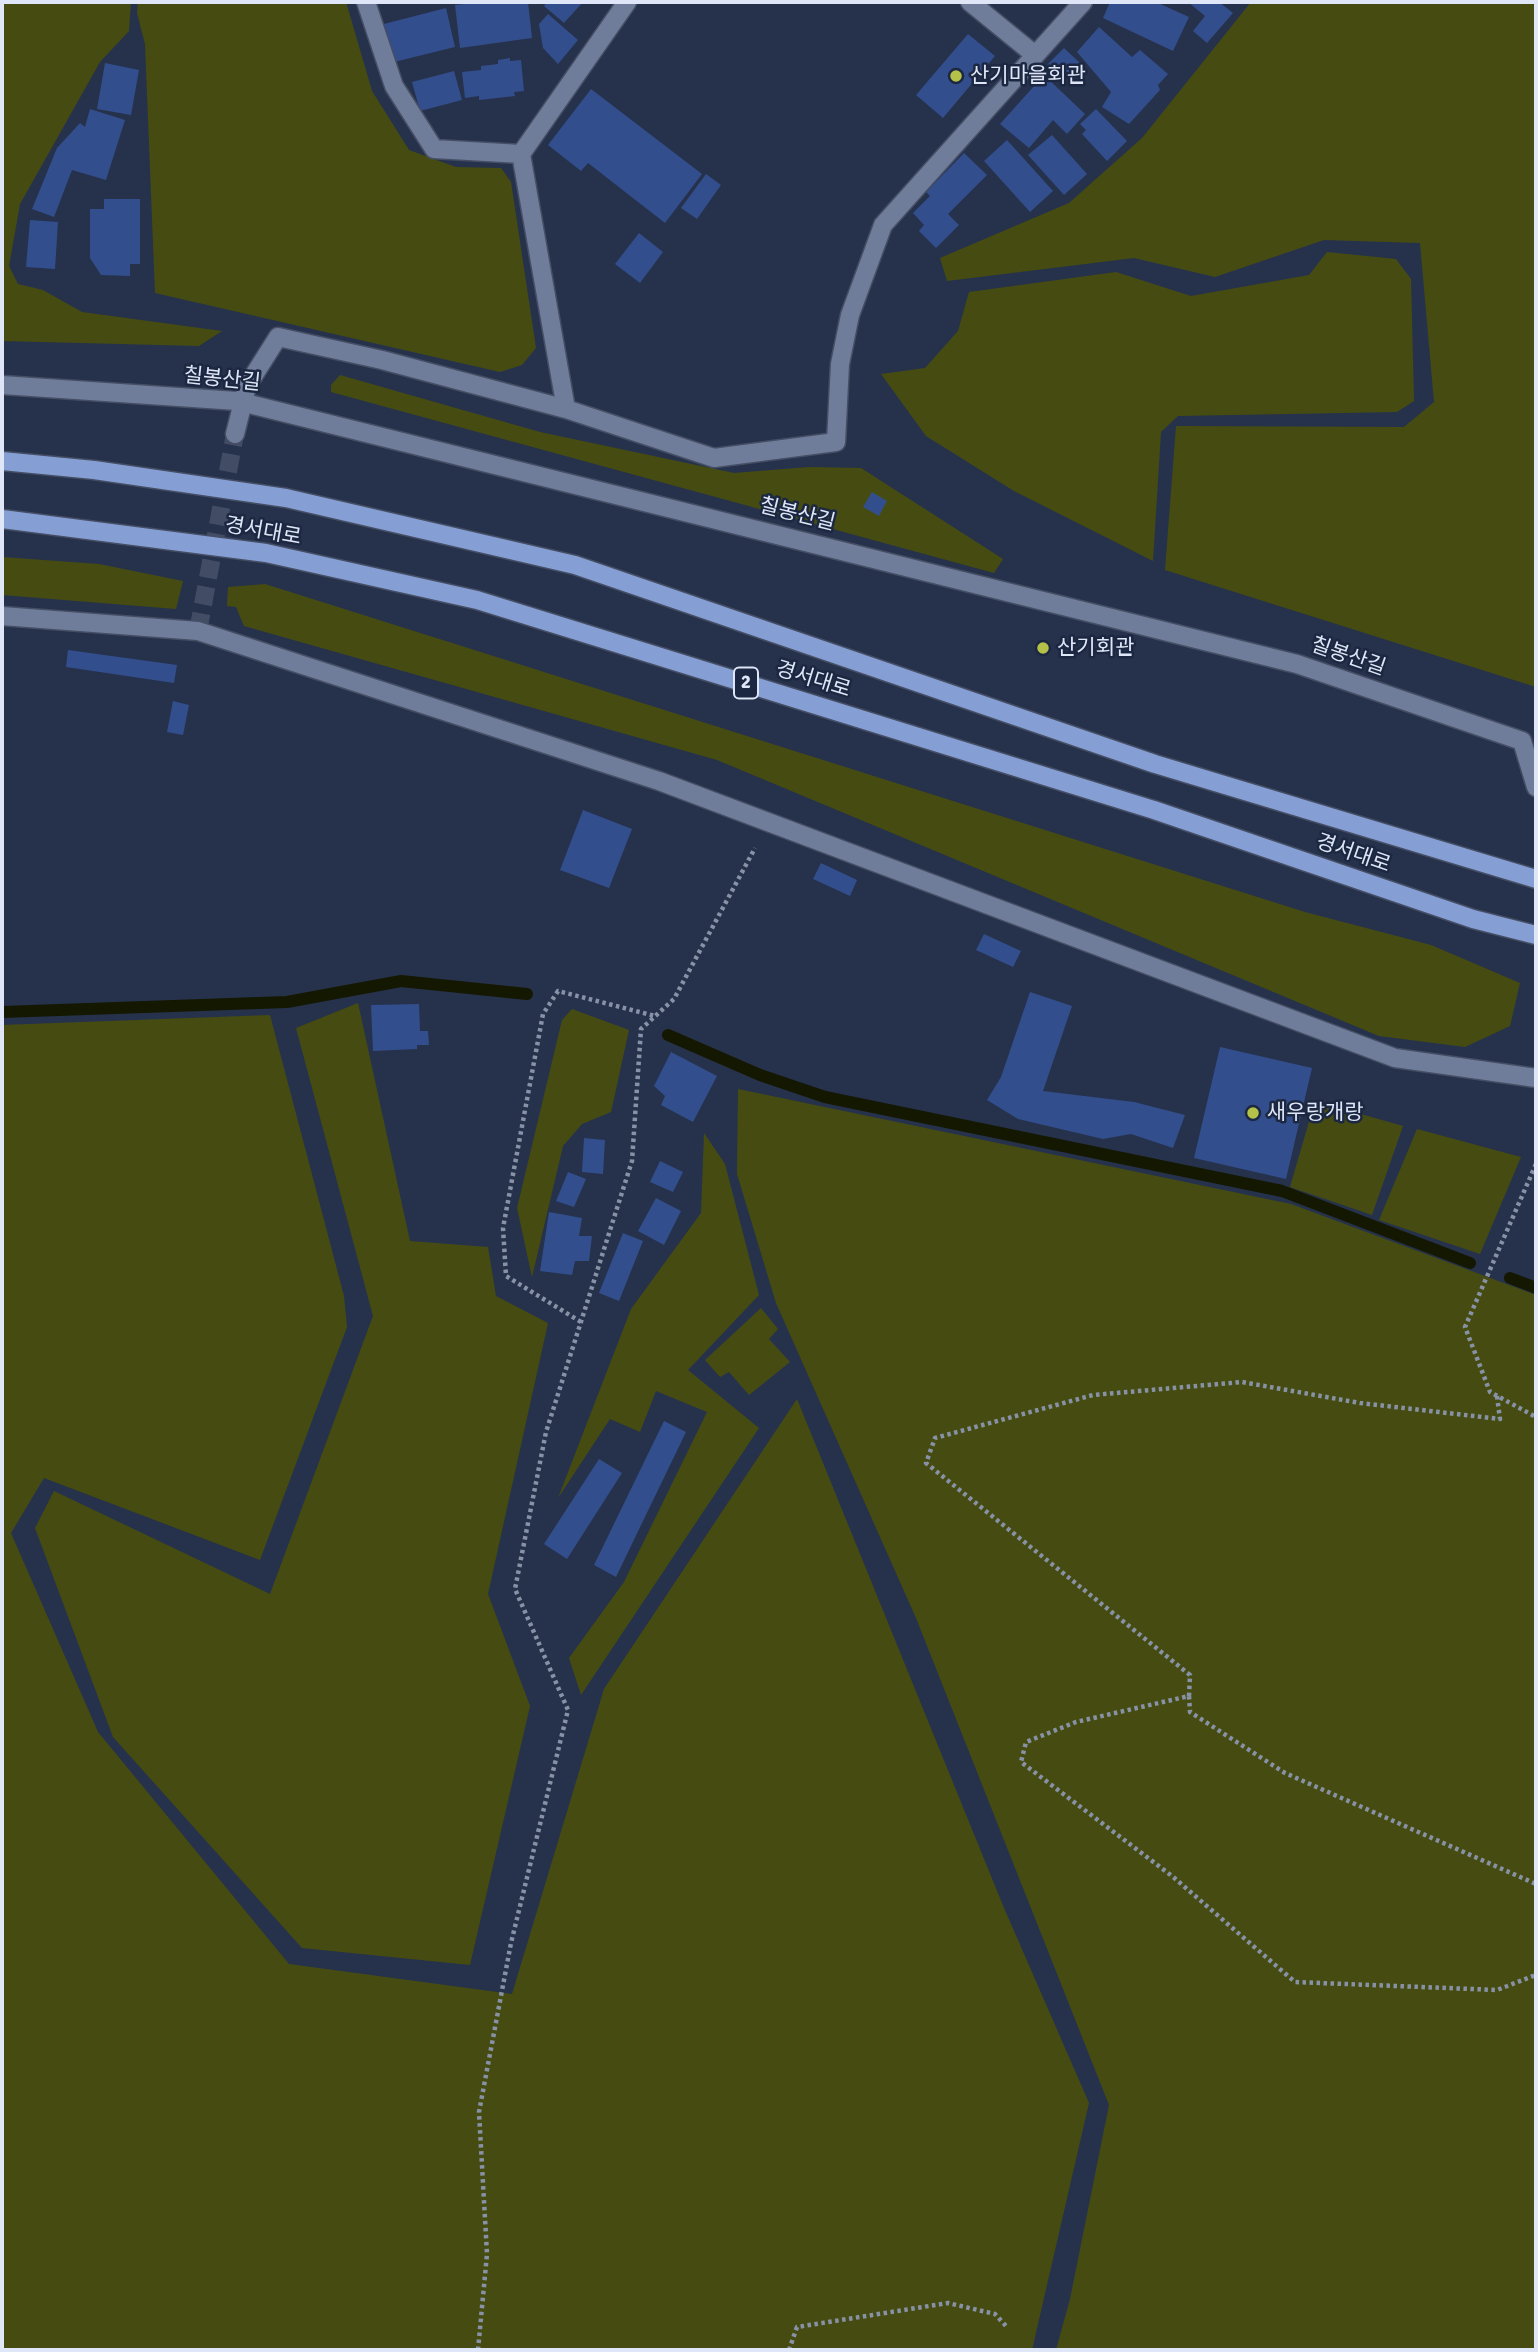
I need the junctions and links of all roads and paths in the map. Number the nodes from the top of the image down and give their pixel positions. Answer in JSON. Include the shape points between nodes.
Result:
{"nodes":[{"id":1,"x":366,"y":2,"type":"edge"},
{"id":2,"x":627,"y":2,"type":"edge"},
{"id":3,"x":970,"y":2,"type":"edge"},
{"id":4,"x":1083,"y":2,"type":"edge"},
{"id":5,"x":1035,"y":55,"type":"junction"},
{"id":6,"x":521,"y":154,"type":"junction"},
{"id":7,"x":2,"y":385,"type":"edge"},
{"id":8,"x":243,"y":402,"type":"junction"},
{"id":9,"x":566,"y":409,"type":"junction"},
{"id":10,"x":235,"y":434,"type":"tunnel mouth"},
{"id":11,"x":2,"y":461,"type":"edge"},
{"id":12,"x":2,"y":519,"type":"edge"},
{"id":13,"x":2,"y":616,"type":"edge"},
{"id":14,"x":1529,"y":743,"type":"edge"},
{"id":15,"x":1536,"y":787,"type":"edge"},
{"id":16,"x":769,"y":822,"type":"junction"},
{"id":17,"x":1536,"y":879,"type":"edge"},
{"id":18,"x":1536,"y":935,"type":"edge"},
{"id":19,"x":655,"y":1016,"type":"junction"},
{"id":20,"x":1536,"y":1077,"type":"edge"},
{"id":21,"x":1536,"y":1164,"type":"edge"},
{"id":22,"x":581,"y":1322,"type":"junction"},
{"id":23,"x":1497,"y":1396,"type":"junction"},
{"id":24,"x":1536,"y":1417,"type":"edge"},
{"id":25,"x":1189,"y":1696,"type":"junction"},
{"id":26,"x":1536,"y":1884,"type":"edge"},
{"id":27,"x":1536,"y":1975,"type":"edge"},
{"id":28,"x":1006,"y":2326,"type":"dead end"},
{"id":29,"x":478,"y":2350,"type":"edge"},
{"id":30,"x":789,"y":2350,"type":"edge"}],
"edges":[{"from":1,"to":6,"type":"street","via":[[394,86],[434,149]]},
{"from":2,"to":6,"type":"street"},
{"from":3,"to":5,"type":"street"},
{"from":4,"to":5,"type":"street"},
{"from":5,"to":9,"type":"street","via":[[883,225],[850,315],[840,364],[836,442],[714,458]]},
{"from":6,"to":9,"type":"street"},
{"from":7,"to":8,"type":"street","name":"칠봉산길"},
{"from":8,"to":9,"type":"street","via":[[247,386],[278,337]]},
{"from":8,"to":10,"type":"street"},
{"from":8,"to":14,"type":"street","name":"칠봉산길","via":[[1297,664]]},
{"from":11,"to":17,"type":"main road","name":"경서대로","via":[[286,498],[575,565],[1155,764]]},
{"from":12,"to":18,"type":"main road","name":"경서대로","number":"2","via":[[265,553],[477,600],[1154,810],[1473,919]]},
{"from":13,"to":16,"type":"street","via":[[198,631],[659,781]]},
{"from":14,"to":15,"type":"street","name":"칠봉산길"},
{"from":16,"to":19,"type":"path","via":[[674,999]]},
{"from":16,"to":20,"type":"street","via":[[1395,1058]]},
{"from":19,"to":22,"type":"path","via":[[641,1029],[632,1161]]},
{"from":19,"to":22,"type":"path","via":[[558,991],[543,1014],[503,1228],[506,1276]]},
{"from":21,"to":23,"type":"path","via":[[1465,1327],[1490,1392]]},
{"from":22,"to":29,"type":"path","via":[[546,1432],[515,1589],[568,1710],[511,1943],[479,2112],[486,2254]]},
{"from":23,"to":24,"type":"path"},
{"from":23,"to":25,"type":"path","via":[[1500,1419],[1360,1403],[1242,1382],[1093,1395],[935,1438],[926,1463],[1190,1675]]},
{"from":25,"to":26,"type":"path","via":[[1190,1712],[1285,1773]]},
{"from":25,"to":27,"type":"path","via":[[1076,1723],[1026,1742],[1021,1762],[1172,1876],[1295,1982],[1497,1990]]},
{"from":28,"to":30,"type":"path","via":[[995,2314],[948,2303],[797,2327]]}]}
